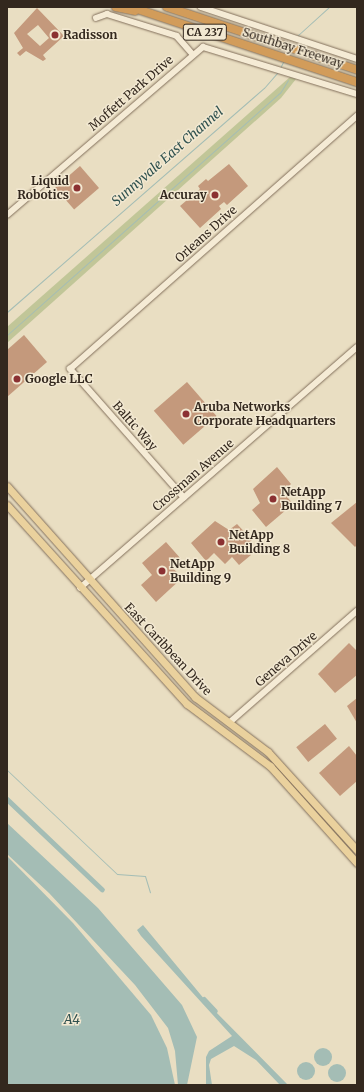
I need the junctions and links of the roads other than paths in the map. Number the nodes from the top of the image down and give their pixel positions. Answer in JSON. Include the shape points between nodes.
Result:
{"nodes":[{"id":1,"x":116,"y":7,"type":"edge"},
{"id":2,"x":131,"y":7,"type":"edge"},
{"id":3,"x":167,"y":7,"type":"edge"},
{"id":4,"x":174,"y":7,"type":"edge"},
{"id":5,"x":201,"y":7,"type":"edge"},
{"id":6,"x":182,"y":12,"type":"junction"},
{"id":7,"x":155,"y":16,"type":"junction"},
{"id":8,"x":96,"y":18,"type":"dead end"},
{"id":9,"x":192,"y":53,"type":"junction"},
{"id":10,"x":357,"y":59,"type":"edge"},
{"id":11,"x":357,"y":70,"type":"edge"},
{"id":12,"x":357,"y":82,"type":"edge"},
{"id":13,"x":357,"y":94,"type":"edge"},
{"id":14,"x":357,"y":116,"type":"edge"},
{"id":15,"x":7,"y":215,"type":"edge"},
{"id":16,"x":357,"y":347,"type":"edge"},
{"id":17,"x":70,"y":368,"type":"joint"},
{"id":18,"x":7,"y":486,"type":"edge"},
{"id":19,"x":184,"y":498,"type":"junction"},
{"id":20,"x":7,"y":505,"type":"edge"},
{"id":21,"x":90,"y":579,"type":"junction"},
{"id":22,"x":80,"y":588,"type":"junction"},
{"id":23,"x":357,"y":611,"type":"edge"},
{"id":24,"x":229,"y":723,"type":"junction"},
{"id":25,"x":357,"y":850,"type":"edge"},
{"id":26,"x":357,"y":863,"type":"edge"}],
"edges":[{"from":1,"to":7,"type":"highway"},
{"from":2,"to":7,"type":"highway","name":"Southbay Freeway","number":"CA 237"},
{"from":3,"to":6,"type":"highway","name":"Southbay Freeway","number":"CA 237"},
{"from":4,"to":6,"type":"highway"},
{"from":5,"to":10,"type":"street"},
{"from":6,"to":11,"type":"highway","name":"Southbay Freeway","number":"CA 237"},
{"from":7,"to":12,"type":"highway","name":"Southbay Freeway","number":"CA 237"},
{"from":8,"to":9,"type":"street","via":[[107,14],[178,36]]},
{"from":9,"to":13,"type":"street","name":"Moffett Park Drive","via":[[207,47]]},
{"from":9,"to":15,"type":"street","name":"Moffett Park Drive"},
{"from":14,"to":17,"type":"street","name":"Orleans Drive"},
{"from":16,"to":19,"type":"street","name":"Crossman Avenue"},
{"from":17,"to":19,"type":"street","name":"Baltic Way"},
{"from":18,"to":21,"type":"main road","name":"East Caribbean Drive"},
{"from":19,"to":21,"type":"street","name":"Crossman Avenue"},
{"from":20,"to":22,"type":"main road","name":"East Caribbean Drive"},
{"from":21,"to":22,"type":"street","name":"Crossman Avenue"},
{"from":21,"to":24,"type":"main road","name":"East Caribbean Drive","via":[[195,697]]},
{"from":22,"to":26,"type":"main road","name":"East Caribbean Drive","via":[[187,704],[270,766]]},
{"from":23,"to":24,"type":"street","name":"Geneva Drive"},
{"from":24,"to":25,"type":"main road","name":"East Caribbean Drive","via":[[254,739],[279,762]]}]}
